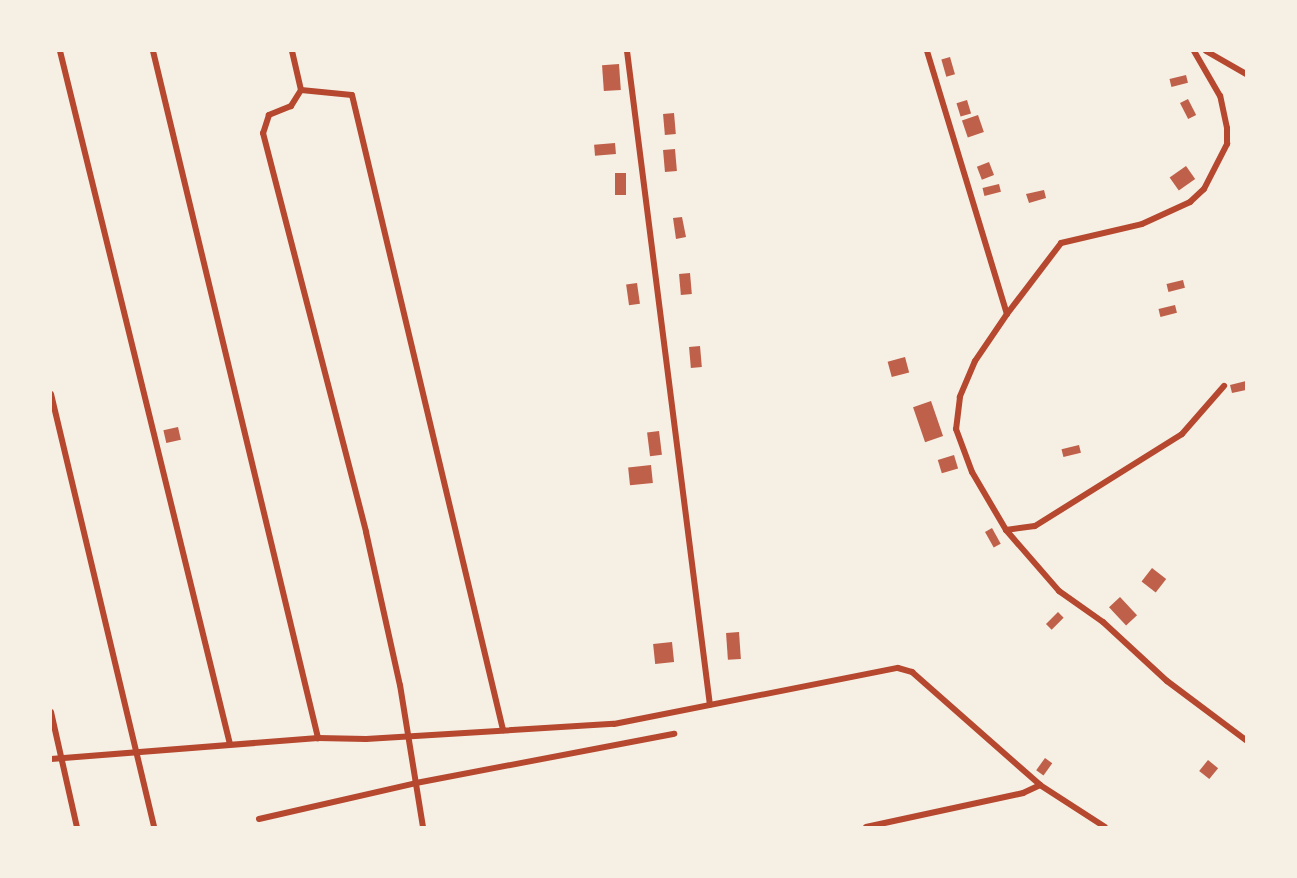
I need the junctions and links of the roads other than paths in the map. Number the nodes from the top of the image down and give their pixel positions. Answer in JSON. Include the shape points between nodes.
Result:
{"nodes":[{"id":1,"x":60,"y":51,"type":"edge"},
{"id":2,"x":153,"y":51,"type":"edge"},
{"id":3,"x":292,"y":51,"type":"edge"},
{"id":4,"x":627,"y":51,"type":"edge"},
{"id":5,"x":927,"y":51,"type":"edge"},
{"id":6,"x":1194,"y":51,"type":"edge"},
{"id":7,"x":1206,"y":51,"type":"edge"},
{"id":8,"x":1246,"y":74,"type":"edge"},
{"id":9,"x":302,"y":90,"type":"junction"},
{"id":10,"x":1007,"y":314,"type":"junction"},
{"id":11,"x":1224,"y":386,"type":"dead end"},
{"id":12,"x":51,"y":394,"type":"edge"},
{"id":13,"x":1006,"y":530,"type":"junction"},
{"id":14,"x":709,"y":705,"type":"junction"},
{"id":15,"x":51,"y":712,"type":"edge"},
{"id":16,"x":503,"y":730,"type":"junction"},
{"id":17,"x":674,"y":734,"type":"dead end"},
{"id":18,"x":408,"y":736,"type":"junction"},
{"id":19,"x":318,"y":738,"type":"junction"},
{"id":20,"x":1246,"y":740,"type":"edge"},
{"id":21,"x":230,"y":744,"type":"junction"},
{"id":22,"x":140,"y":755,"type":"junction"},
{"id":23,"x":63,"y":759,"type":"junction"},
{"id":24,"x":51,"y":760,"type":"edge"},
{"id":25,"x":416,"y":783,"type":"junction"},
{"id":26,"x":1040,"y":785,"type":"junction"},
{"id":27,"x":259,"y":819,"type":"dead end"},
{"id":28,"x":77,"y":827,"type":"edge"},
{"id":29,"x":154,"y":827,"type":"edge"},
{"id":30,"x":423,"y":827,"type":"edge"},
{"id":31,"x":866,"y":827,"type":"edge"},
{"id":32,"x":1105,"y":827,"type":"edge"}],
"edges":[{"from":1,"to":21,"type":"street"},
{"from":2,"to":19,"type":"street"},
{"from":3,"to":9,"type":"street"},
{"from":4,"to":14,"type":"street"},
{"from":5,"to":10,"type":"street"},
{"from":6,"to":10,"type":"street","via":[[1220,96],[1227,128],[1227,144],[1204,189],[1190,202],[1142,224],[1061,243]]},
{"from":7,"to":8,"type":"street"},
{"from":9,"to":16,"type":"street","via":[[352,95]]},
{"from":9,"to":18,"type":"street","via":[[291,106],[269,115],[263,133],[366,532]]},
{"from":10,"to":13,"type":"street","via":[[975,361],[960,397],[956,429],[972,472]]},
{"from":11,"to":13,"type":"street","via":[[1182,434],[1035,526]]},
{"from":12,"to":22,"type":"street"},
{"from":13,"to":20,"type":"street","via":[[1059,591]]},
{"from":14,"to":16,"type":"street","via":[[614,724]]},
{"from":14,"to":26,"type":"street","via":[[898,668],[912,672]]},
{"from":15,"to":23,"type":"street"},
{"from":16,"to":18,"type":"street"},
{"from":17,"to":25,"type":"street"},
{"from":18,"to":19,"type":"street"},
{"from":18,"to":25,"type":"street"},
{"from":19,"to":21,"type":"street"},
{"from":21,"to":22,"type":"street"},
{"from":22,"to":23,"type":"street"},
{"from":22,"to":29,"type":"street"},
{"from":23,"to":24,"type":"street"},
{"from":23,"to":28,"type":"street"},
{"from":25,"to":27,"type":"street"},
{"from":25,"to":30,"type":"street"},
{"from":26,"to":31,"type":"street","via":[[1023,793]]},
{"from":26,"to":32,"type":"street"}]}
